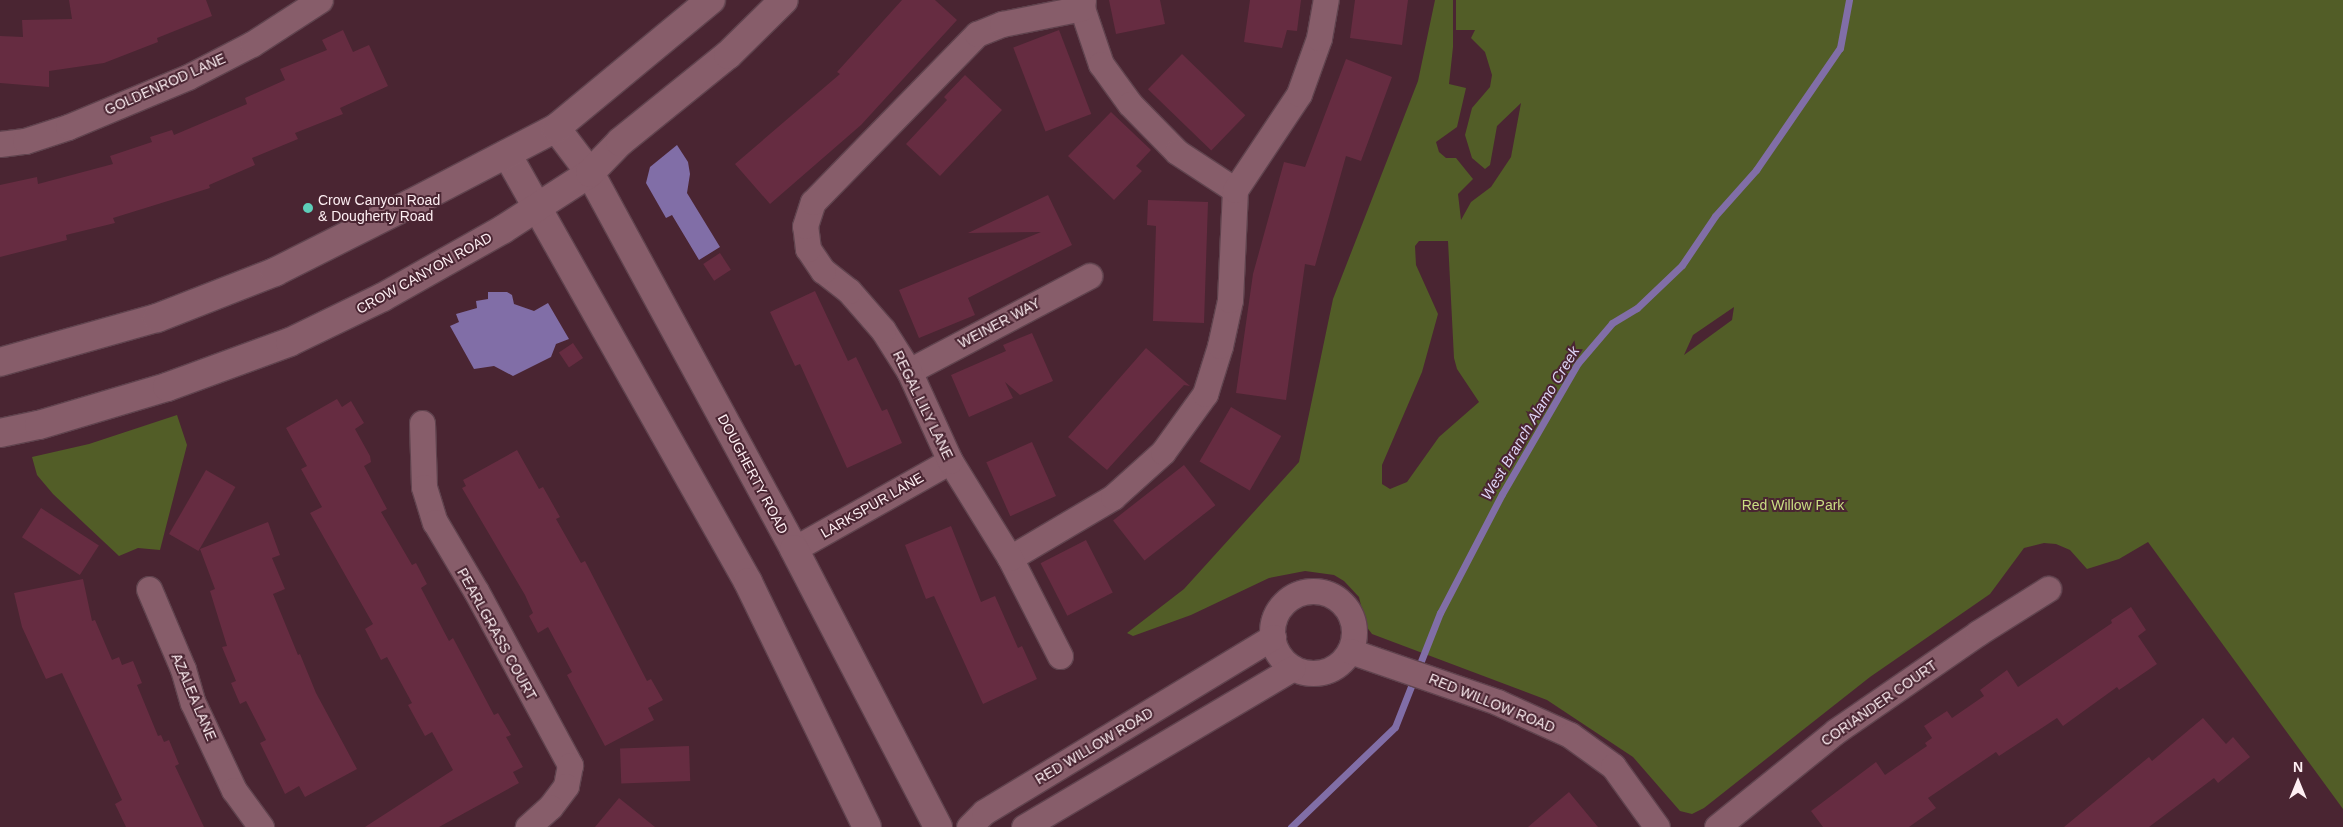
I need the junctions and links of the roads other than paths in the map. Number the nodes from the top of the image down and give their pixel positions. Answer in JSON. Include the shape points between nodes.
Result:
{"nodes":[{"id":1,"x":320,"y":0,"type":"edge"},
{"id":2,"x":711,"y":0,"type":"edge"},
{"id":3,"x":784,"y":0,"type":"edge"},
{"id":4,"x":1326,"y":0,"type":"edge"},
{"id":5,"x":1082,"y":4,"type":"edge"},
{"id":6,"x":556,"y":128,"type":"junction"},
{"id":7,"x":0,"y":144,"type":"edge"},
{"id":8,"x":507,"y":154,"type":"junction"},
{"id":9,"x":590,"y":173,"type":"junction"},
{"id":10,"x":1235,"y":190,"type":"junction"},
{"id":11,"x":537,"y":206,"type":"junction"},
{"id":12,"x":1090,"y":276,"type":"dead end"},
{"id":13,"x":0,"y":362,"type":"edge"},
{"id":14,"x":909,"y":371,"type":"junction"},
{"id":15,"x":422,"y":423,"type":"dead end"},
{"id":16,"x":0,"y":433,"type":"edge"},
{"id":17,"x":950,"y":460,"type":"junction"},
{"id":18,"x":794,"y":549,"type":"junction"},
{"id":19,"x":1010,"y":558,"type":"junction"},
{"id":20,"x":149,"y":589,"type":"dead end"},
{"id":21,"x":2048,"y":589,"type":"dead end"},
{"id":22,"x":1272,"y":637,"type":"junction"},
{"id":23,"x":1350,"y":650,"type":"junction"},
{"id":24,"x":1060,"y":656,"type":"dead end"},
{"id":25,"x":1293,"y":668,"type":"junction"},
{"id":26,"x":261,"y":827,"type":"edge"},
{"id":27,"x":528,"y":827,"type":"edge"},
{"id":28,"x":867,"y":827,"type":"edge"},
{"id":29,"x":938,"y":827,"type":"edge"},
{"id":30,"x":969,"y":827,"type":"edge"},
{"id":31,"x":1024,"y":827,"type":"edge"},
{"id":32,"x":1657,"y":827,"type":"edge"},
{"id":33,"x":1717,"y":827,"type":"edge"}],
"edges":[{"from":1,"to":7,"type":"street","name":"GOLDENROD LANE","via":[[252,44],[188,77],[68,127],[25,141]]},
{"from":2,"to":6,"type":"main road"},
{"from":3,"to":9,"type":"main road","name":"CROW CANYON ROAD","via":[[728,55],[620,142]]},
{"from":4,"to":10,"type":"street","via":[[1319,38],[1299,94]]},
{"from":5,"to":10,"type":"street","via":[[1101,64],[1130,104],[1177,152]]},
{"from":5,"to":14,"type":"street","name":"REGAL LILY LANE","via":[[1002,24],[977,34],[813,202],[805,226],[808,249],[823,270],[849,291],[884,330]]},
{"from":6,"to":8,"type":"main road"},
{"from":6,"to":9,"type":"main road","name":"DOUGHERTY ROAD"},
{"from":8,"to":11,"type":"main road"},
{"from":8,"to":13,"type":"main road","via":[[275,272],[158,318]]},
{"from":9,"to":11,"type":"main road","name":"CROW CANYON ROAD"},
{"from":9,"to":18,"type":"main road","name":"DOUGHERTY ROAD"},
{"from":10,"to":19,"type":"street","via":[[1230,300],[1205,394],[1163,452],[1113,497]]},
{"from":11,"to":16,"type":"main road","name":"CROW CANYON ROAD","via":[[502,230],[383,298],[290,342],[167,387],[39,425]]},
{"from":11,"to":28,"type":"main road","via":[[748,582]]},
{"from":12,"to":14,"type":"street","name":"WEINER WAY"},
{"from":14,"to":17,"type":"street","name":"REGAL LILY LANE"},
{"from":15,"to":27,"type":"street","name":"PEARLGRASS COURT","via":[[424,487],[435,522],[570,765],[566,786],[550,807]]},
{"from":17,"to":18,"type":"street","name":"LARKSPUR LANE"},
{"from":17,"to":19,"type":"street","name":"REGAL LILY LANE"},
{"from":18,"to":29,"type":"main road","name":"DOUGHERTY ROAD"},
{"from":19,"to":24,"type":"street","name":"REGAL LILY LANE"},
{"from":20,"to":26,"type":"street","name":"AZALEA LANE","via":[[194,702],[234,790]]},
{"from":21,"to":33,"type":"street","name":"CORIANDER COURT","via":[[1978,632],[1836,731]]},
{"from":22,"to":23,"type":"street","via":[[1273,625],[1285,603],[1306,592],[1318,592],[1340,601],[1348,610],[1354,629]]},
{"from":22,"to":25,"type":"street","via":[[1279,655]]},
{"from":22,"to":30,"type":"street","name":"RED WILLOW ROAD","via":[[984,812]]},
{"from":23,"to":25,"type":"street","via":[[1340,663],[1326,671],[1315,673]]},
{"from":23,"to":32,"type":"street","name":"RED WILLOW ROAD","via":[[1497,702],[1570,735],[1613,766]]},
{"from":25,"to":31,"type":"street"}]}
